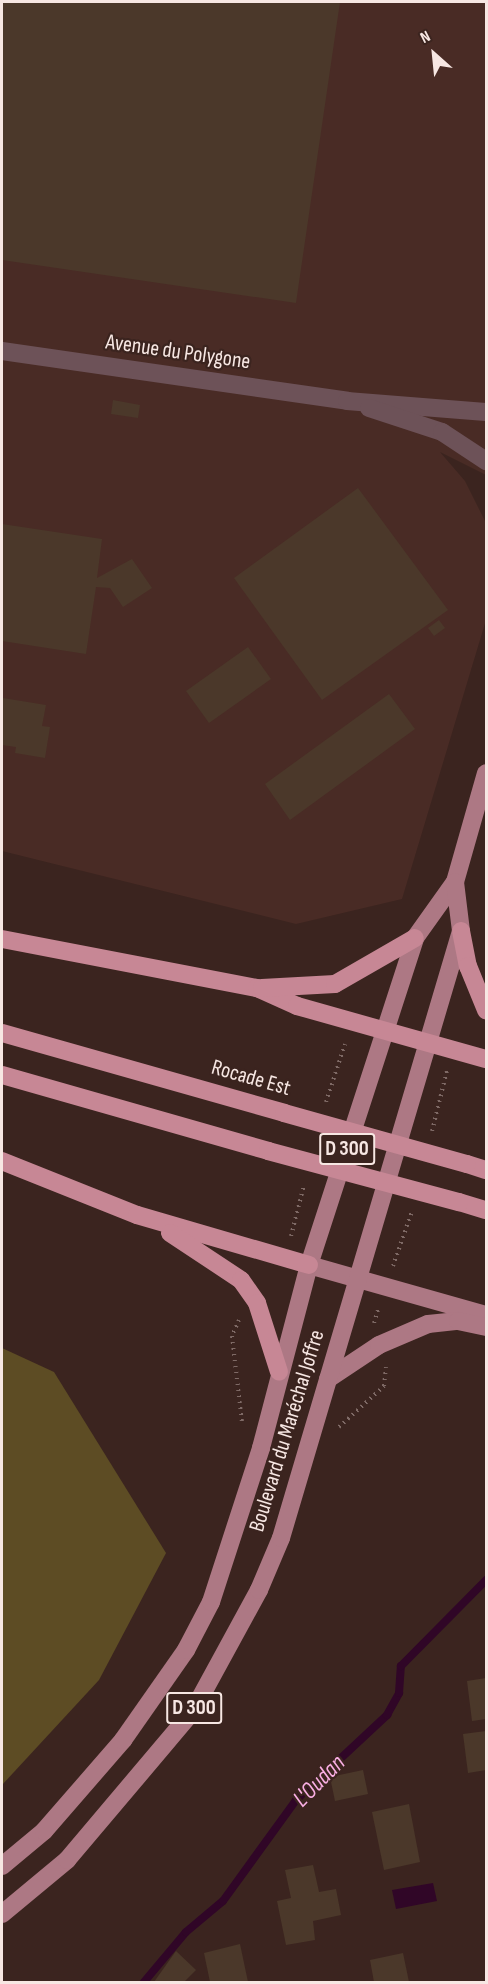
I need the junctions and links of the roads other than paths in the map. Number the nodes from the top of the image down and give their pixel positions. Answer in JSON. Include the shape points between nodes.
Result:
{"nodes":[{"id":1,"x":2,"y":351,"type":"edge"},
{"id":2,"x":348,"y":401,"type":"junction"},
{"id":3,"x":486,"y":412,"type":"edge"},
{"id":4,"x":486,"y":461,"type":"edge"},
{"id":5,"x":486,"y":773,"type":"edge"},
{"id":6,"x":455,"y":882,"type":"junction"},
{"id":7,"x":461,"y":931,"type":"junction"},
{"id":8,"x":415,"y":938,"type":"junction"},
{"id":9,"x":2,"y":939,"type":"edge"},
{"id":10,"x":257,"y":988,"type":"junction"},
{"id":11,"x":486,"y":1010,"type":"edge"},
{"id":12,"x":384,"y":1032,"type":"junction"},
{"id":13,"x":2,"y":1033,"type":"edge"},
{"id":14,"x":424,"y":1043,"type":"junction"},
{"id":15,"x":486,"y":1059,"type":"edge"},
{"id":16,"x":2,"y":1075,"type":"edge"},
{"id":17,"x":2,"y":1161,"type":"edge"},
{"id":18,"x":486,"y":1170,"type":"edge"},
{"id":19,"x":486,"y":1210,"type":"edge"},
{"id":20,"x":137,"y":1215,"type":"junction"},
{"id":21,"x":309,"y":1265,"type":"junction"},
{"id":22,"x":360,"y":1279,"type":"junction"},
{"id":23,"x":486,"y":1315,"type":"edge"},
{"id":24,"x":486,"y":1327,"type":"edge"},
{"id":25,"x":279,"y":1372,"type":"junction"},
{"id":26,"x":328,"y":1379,"type":"junction"},
{"id":27,"x":2,"y":1866,"type":"edge"},
{"id":28,"x":2,"y":1914,"type":"edge"}],
"edges":[{"from":1,"to":2,"type":"street","name":"Avenue du Polygone"},
{"from":2,"to":3,"type":"street","name":"Avenue du Polygone"},
{"from":2,"to":4,"type":"street","name":"Avenue du Polygone","via":[[442,432]]},
{"from":5,"to":6,"type":"main road","name":"Boulevard du Maréchal Joffre"},
{"from":6,"to":7,"type":"main road","name":"Boulevard du Maréchal Joffre"},
{"from":6,"to":8,"type":"main road","name":"Boulevard du Maréchal Joffre"},
{"from":7,"to":11,"type":"highway","via":[[468,966]]},
{"from":7,"to":14,"type":"main road","name":"Boulevard du Maréchal Joffre"},
{"from":8,"to":10,"type":"highway","via":[[335,984]]},
{"from":8,"to":12,"type":"main road","name":"Boulevard du Maréchal Joffre"},
{"from":9,"to":10,"type":"highway"},
{"from":10,"to":12,"type":"highway"},
{"from":12,"to":14,"type":"highway"},
{"from":12,"to":21,"type":"main road","name":"Boulevard du Maréchal Joffre","number":"D 300"},
{"from":13,"to":18,"type":"highway","name":"Rocade Est","bridge":true},
{"from":14,"to":15,"type":"highway"},
{"from":14,"to":22,"type":"main road","name":"Boulevard du Maréchal Joffre","number":"D 300"},
{"from":16,"to":19,"type":"highway","bridge":true},
{"from":17,"to":20,"type":"highway"},
{"from":20,"to":21,"type":"highway"},
{"from":20,"to":25,"type":"highway","via":[[206,1252],[241,1280],[257,1303]]},
{"from":21,"to":22,"type":"main road"},
{"from":21,"to":25,"type":"main road","name":"Boulevard du Maréchal Joffre","number":"D 300"},
{"from":22,"to":23,"type":"main road"},
{"from":22,"to":26,"type":"main road","name":"Boulevard du Maréchal Joffre","number":"D 300"},
{"from":24,"to":26,"type":"main road","via":[[458,1321],[428,1323],[379,1345]]},
{"from":25,"to":27,"type":"main road","name":"Boulevard du Maréchal Joffre","number":"D 300","via":[[222,1572],[186,1650],[123,1740],[44,1831]]},
{"from":26,"to":28,"type":"main road","name":"Boulevard du Maréchal Joffre","number":"D 300","via":[[281,1538],[259,1590],[193,1711],[67,1860]]}]}
